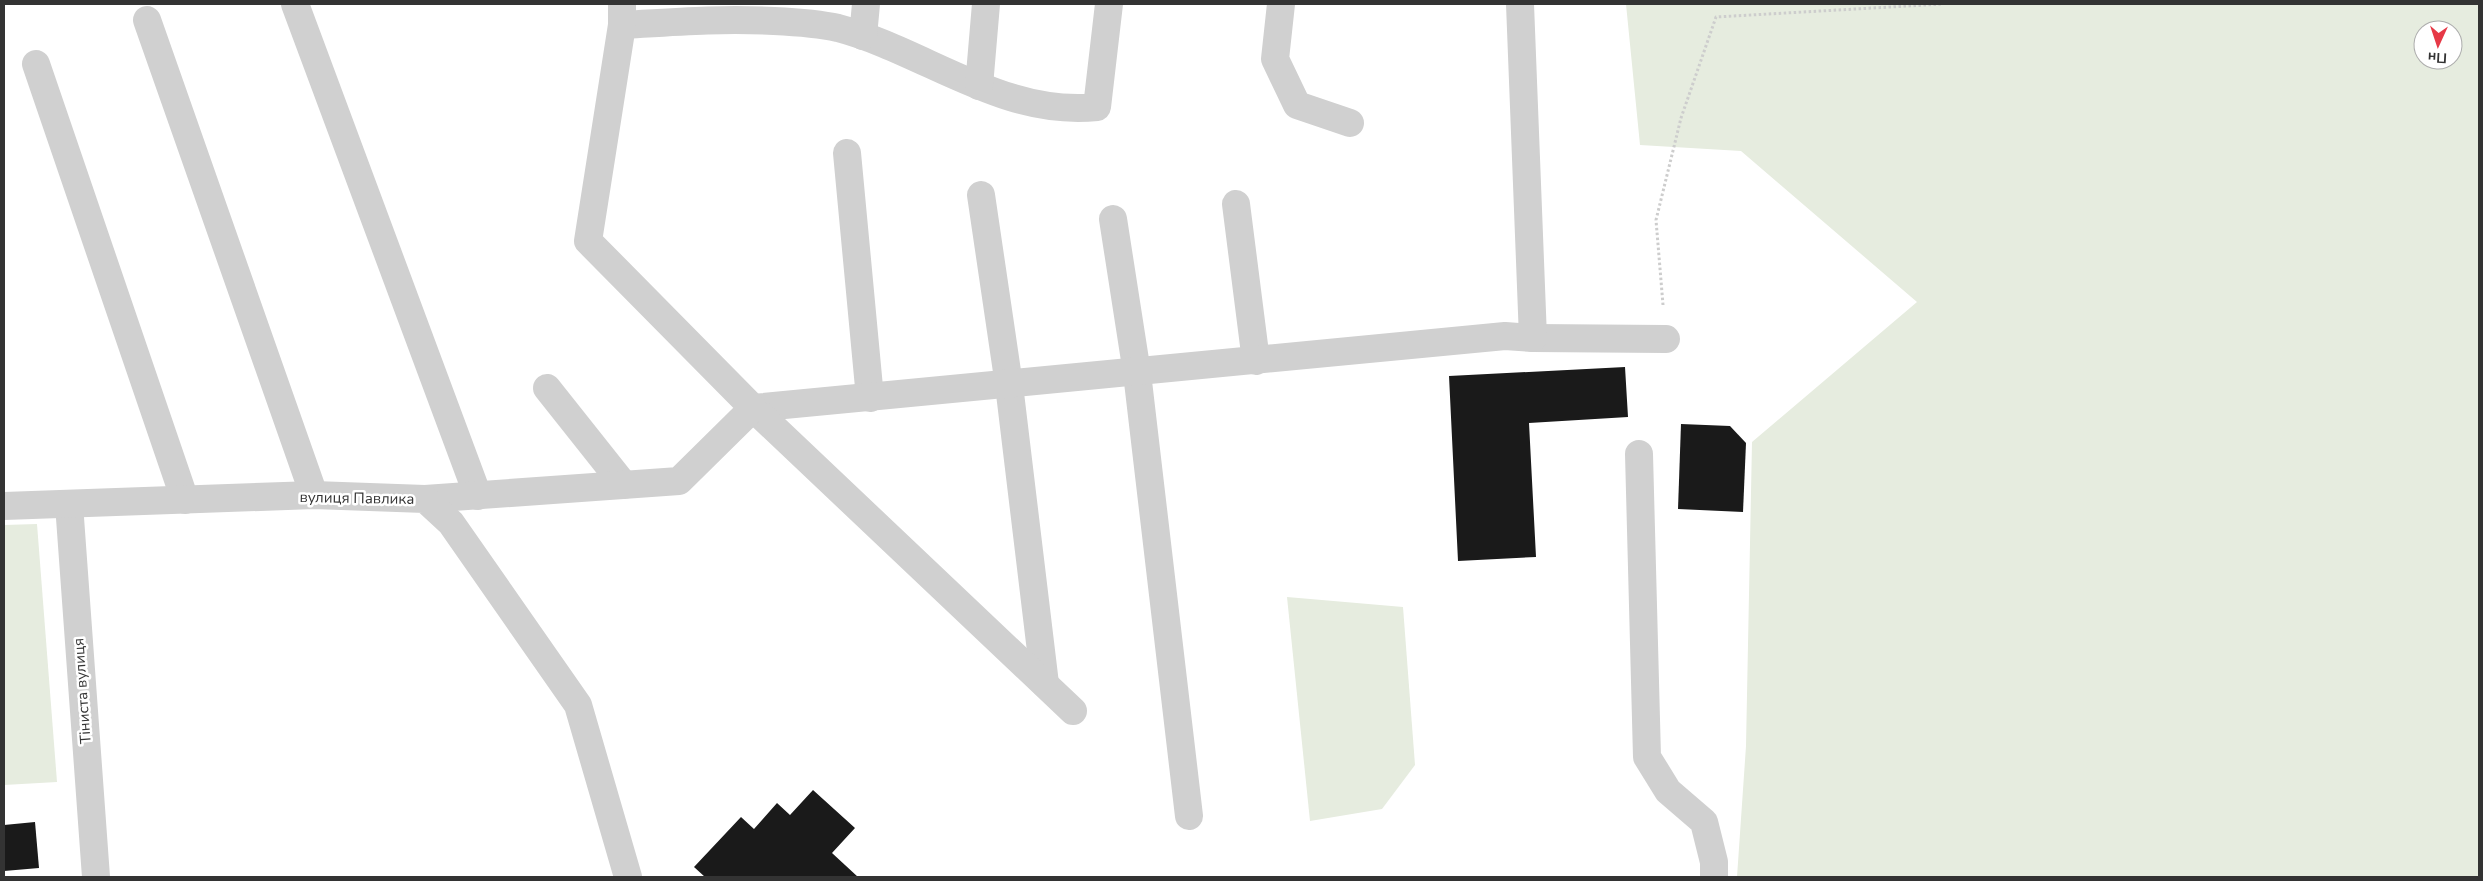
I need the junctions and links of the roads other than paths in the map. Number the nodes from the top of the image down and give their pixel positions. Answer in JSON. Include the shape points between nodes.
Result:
{"nodes":[{"id":1,"x":295,"y":4,"type":"edge"},
{"id":2,"x":866,"y":4,"type":"edge"},
{"id":3,"x":986,"y":4,"type":"edge"},
{"id":4,"x":1109,"y":4,"type":"edge"},
{"id":5,"x":1281,"y":4,"type":"edge"},
{"id":6,"x":1520,"y":4,"type":"edge"},
{"id":7,"x":745,"y":12,"type":"edge"},
{"id":8,"x":622,"y":14,"type":"edge"},
{"id":9,"x":147,"y":20,"type":"dead end"},
{"id":10,"x":863,"y":36,"type":"junction"},
{"id":11,"x":36,"y":64,"type":"dead end"},
{"id":12,"x":979,"y":86,"type":"junction"},
{"id":13,"x":1350,"y":123,"type":"dead end"},
{"id":14,"x":847,"y":153,"type":"dead end"},
{"id":15,"x":981,"y":195,"type":"dead end"},
{"id":16,"x":1236,"y":204,"type":"dead end"},
{"id":17,"x":1113,"y":219,"type":"dead end"},
{"id":18,"x":1533,"y":338,"type":"junction"},
{"id":19,"x":1666,"y":339,"type":"road end"},
{"id":20,"x":1256,"y":361,"type":"junction"},
{"id":21,"x":1136,"y":373,"type":"junction"},
{"id":22,"x":1009,"y":385,"type":"junction"},
{"id":23,"x":547,"y":388,"type":"dead end"},
{"id":24,"x":870,"y":398,"type":"junction"},
{"id":25,"x":753,"y":408,"type":"junction"},
{"id":26,"x":1639,"y":454,"type":"dead end"},
{"id":27,"x":624,"y":485,"type":"junction"},
{"id":28,"x":314,"y":495,"type":"junction"},
{"id":29,"x":478,"y":496,"type":"junction"},
{"id":30,"x":425,"y":499,"type":"junction"},
{"id":31,"x":185,"y":500,"type":"junction"},
{"id":32,"x":69,"y":504,"type":"junction"},
{"id":33,"x":4,"y":506,"type":"edge"},
{"id":34,"x":1045,"y":684,"type":"junction"},
{"id":35,"x":1074,"y":711,"type":"dead end"},
{"id":36,"x":1189,"y":816,"type":"dead end"},
{"id":37,"x":96,"y":877,"type":"edge"},
{"id":38,"x":628,"y":877,"type":"edge"},
{"id":39,"x":1714,"y":877,"type":"edge"}],
"edges":[{"from":1,"to":29,"type":"street"},
{"from":2,"to":10,"type":"street"},
{"from":3,"to":12,"type":"street"},
{"from":4,"to":12,"type":"street","via":[[1097,107],[1047,107]]},
{"from":5,"to":13,"type":"street","via":[[1275,59],[1297,105]]},
{"from":6,"to":18,"type":"street"},
{"from":7,"to":8,"type":"street","via":[[724,18]]},
{"from":7,"to":10,"type":"street","via":[[812,23]]},
{"from":8,"to":25,"type":"street","via":[[588,241]]},
{"from":9,"to":28,"type":"street"},
{"from":10,"to":12,"type":"street"},
{"from":11,"to":31,"type":"street"},
{"from":14,"to":24,"type":"street"},
{"from":15,"to":22,"type":"street"},
{"from":16,"to":20,"type":"street"},
{"from":17,"to":21,"type":"street"},
{"from":18,"to":19,"type":"street"},
{"from":18,"to":20,"type":"street","via":[[1505,336]]},
{"from":20,"to":21,"type":"street"},
{"from":21,"to":22,"type":"street"},
{"from":21,"to":36,"type":"street"},
{"from":22,"to":24,"type":"street"},
{"from":22,"to":34,"type":"street"},
{"from":23,"to":27,"type":"street"},
{"from":24,"to":25,"type":"street"},
{"from":25,"to":27,"type":"street","via":[[679,481]]},
{"from":25,"to":34,"type":"street"},
{"from":26,"to":39,"type":"street","via":[[1646,757],[1668,791],[1704,822],[1714,862]]},
{"from":27,"to":29,"type":"street"},
{"from":28,"to":30,"type":"street","name":"вулиця Павлика"},
{"from":28,"to":31,"type":"street","name":"вулиця Павлика"},
{"from":29,"to":30,"type":"street"},
{"from":30,"to":38,"type":"street","name":"вулиця Павлика","via":[[451,523],[578,704]]},
{"from":31,"to":32,"type":"street","name":"вулиця Павлика"},
{"from":32,"to":33,"type":"street","name":"вулиця Павлика"},
{"from":32,"to":37,"type":"street","name":"Тіниста вулиця"},
{"from":34,"to":35,"type":"street"}]}
